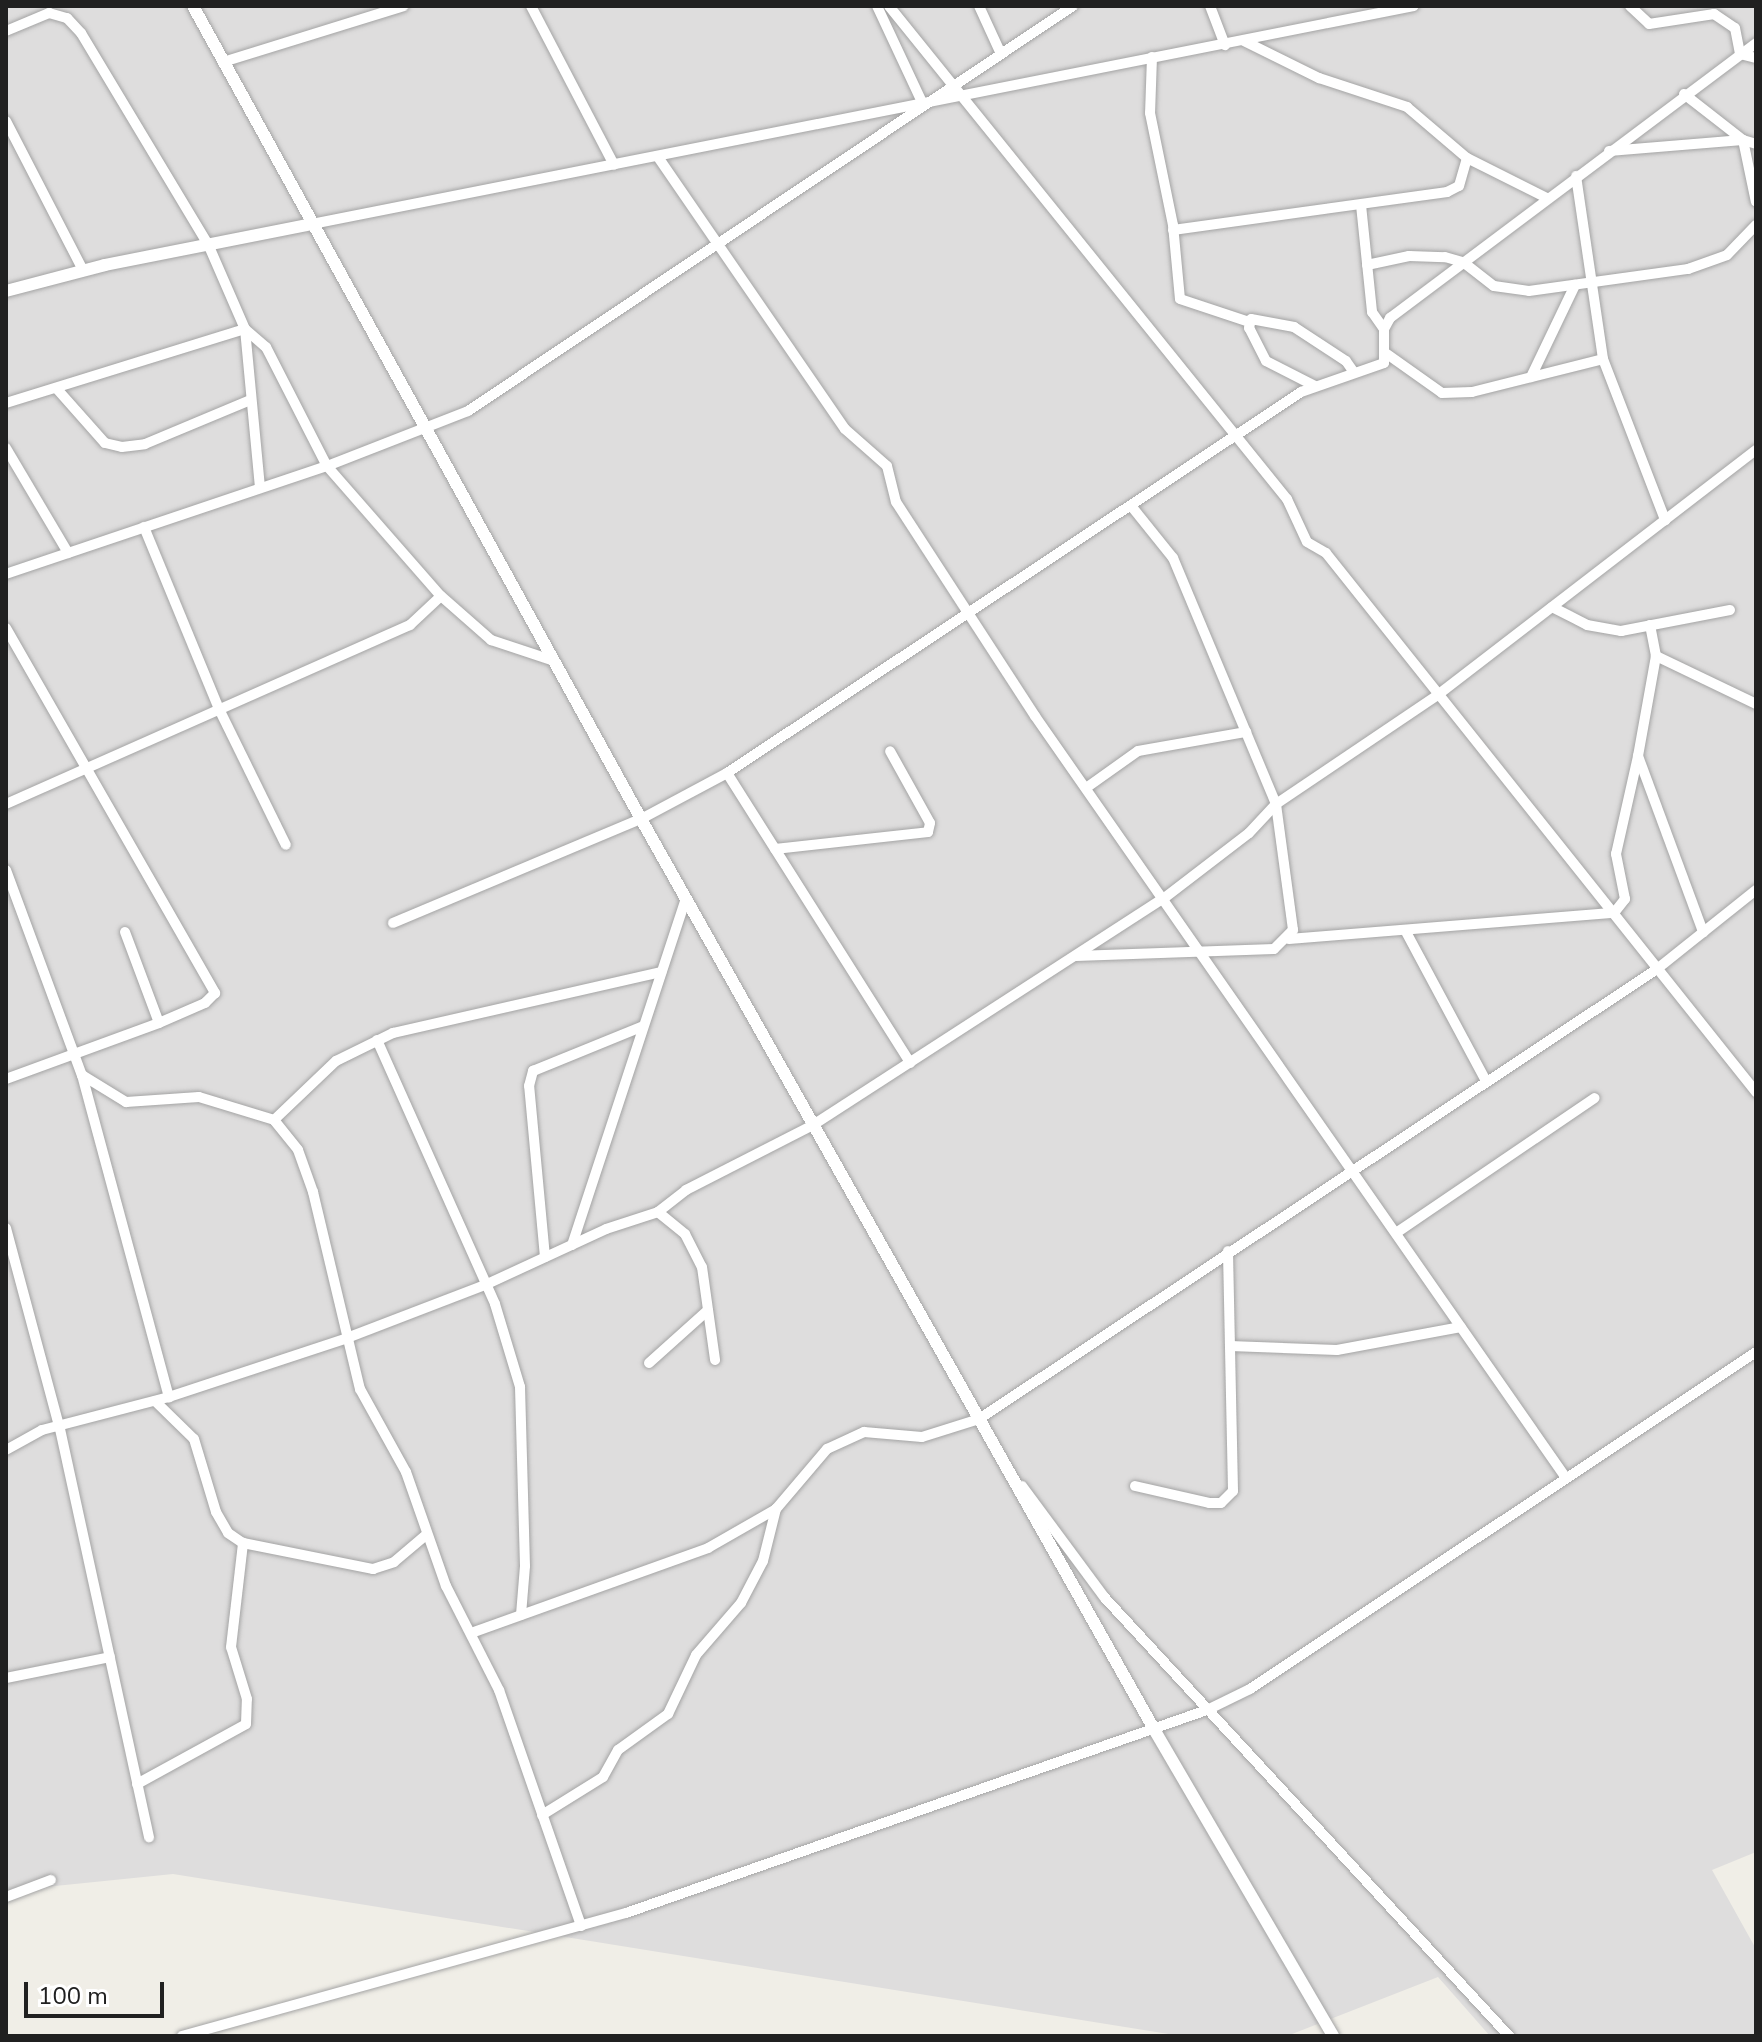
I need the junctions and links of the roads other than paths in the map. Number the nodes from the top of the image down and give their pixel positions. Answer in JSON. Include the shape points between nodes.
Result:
{"nodes":[{"id":1,"x":193,"y":6,"type":"edge"},
{"id":2,"x":404,"y":6,"type":"edge"},
{"id":3,"x":531,"y":6,"type":"edge"},
{"id":4,"x":877,"y":6,"type":"edge"},
{"id":5,"x":889,"y":6,"type":"edge"},
{"id":6,"x":979,"y":6,"type":"edge"},
{"id":7,"x":1073,"y":6,"type":"edge"},
{"id":8,"x":1210,"y":6,"type":"edge"},
{"id":9,"x":1414,"y":6,"type":"edge"},
{"id":10,"x":1630,"y":6,"type":"edge"},
{"id":11,"x":6,"y":31,"type":"edge"},
{"id":12,"x":1244,"y":41,"type":"junction"},
{"id":13,"x":1756,"y":43,"type":"edge"},
{"id":14,"x":1225,"y":45,"type":"junction"},
{"id":15,"x":1001,"y":54,"type":"junction"},
{"id":16,"x":1740,"y":54,"type":"junction"},
{"id":17,"x":1152,"y":57,"type":"junction"},
{"id":18,"x":1756,"y":58,"type":"edge"},
{"id":19,"x":223,"y":62,"type":"junction"},
{"id":20,"x":953,"y":85,"type":"junction"},
{"id":21,"x":1684,"y":94,"type":"junction"},
{"id":22,"x":963,"y":97,"type":"junction"},
{"id":23,"x":923,"y":104,"type":"junction"},
{"id":24,"x":6,"y":121,"type":"edge"},
{"id":25,"x":1743,"y":140,"type":"junction"},
{"id":26,"x":1756,"y":144,"type":"edge"},
{"id":27,"x":1608,"y":152,"type":"junction"},
{"id":28,"x":658,"y":157,"type":"junction"},
{"id":29,"x":1467,"y":158,"type":"junction"},
{"id":30,"x":614,"y":165,"type":"junction"},
{"id":31,"x":1576,"y":176,"type":"junction"},
{"id":32,"x":1547,"y":198,"type":"junction"},
{"id":33,"x":1756,"y":202,"type":"edge"},
{"id":34,"x":1361,"y":205,"type":"junction"},
{"id":35,"x":312,"y":224,"type":"junction"},
{"id":36,"x":1756,"y":225,"type":"edge"},
{"id":37,"x":1173,"y":230,"type":"junction"},
{"id":38,"x":718,"y":243,"type":"junction"},
{"id":39,"x":208,"y":244,"type":"junction"},
{"id":40,"x":1463,"y":262,"type":"junction"},
{"id":41,"x":1367,"y":265,"type":"junction"},
{"id":42,"x":83,"y":270,"type":"junction"},
{"id":43,"x":1591,"y":283,"type":"junction"},
{"id":44,"x":1575,"y":285,"type":"junction"},
{"id":45,"x":6,"y":291,"type":"edge"},
{"id":46,"x":1249,"y":322,"type":"junction"},
{"id":47,"x":245,"y":329,"type":"junction"},
{"id":48,"x":1384,"y":329,"type":"junction"},
{"id":49,"x":1387,"y":354,"type":"junction"},
{"id":50,"x":1603,"y":359,"type":"junction"},
{"id":51,"x":1353,"y":371,"type":"junction"},
{"id":52,"x":1531,"y":377,"type":"junction"},
{"id":53,"x":1315,"y":386,"type":"junction"},
{"id":54,"x":57,"y":389,"type":"junction"},
{"id":55,"x":248,"y":401,"type":"junction"},
{"id":56,"x":6,"y":403,"type":"edge"},
{"id":57,"x":426,"y":429,"type":"junction"},
{"id":58,"x":1235,"y":439,"type":"junction"},
{"id":59,"x":6,"y":448,"type":"edge"},
{"id":60,"x":1756,"y":450,"type":"edge"},
{"id":61,"x":327,"y":466,"type":"junction"},
{"id":62,"x":260,"y":487,"type":"junction"},
{"id":63,"x":1132,"y":507,"type":"junction"},
{"id":64,"x":1665,"y":520,"type":"junction"},
{"id":65,"x":144,"y":527,"type":"junction"},
{"id":66,"x":68,"y":553,"type":"junction"},
{"id":67,"x":6,"y":574,"type":"edge"},
{"id":68,"x":441,"y":596,"type":"junction"},
{"id":69,"x":1552,"y":607,"type":"junction"},
{"id":70,"x":1730,"y":610,"type":"dead end"},
{"id":71,"x":969,"y":615,"type":"junction"},
{"id":72,"x":1650,"y":625,"type":"junction"},
{"id":73,"x":6,"y":628,"type":"edge"},
{"id":74,"x":1656,"y":656,"type":"junction"},
{"id":75,"x":554,"y":661,"type":"junction"},
{"id":76,"x":1439,"y":694,"type":"junction"},
{"id":77,"x":1756,"y":704,"type":"edge"},
{"id":78,"x":220,"y":711,"type":"junction"},
{"id":79,"x":1246,"y":732,"type":"junction"},
{"id":80,"x":890,"y":751,"type":"dead end"},
{"id":81,"x":1638,"y":756,"type":"junction"},
{"id":82,"x":85,"y":770,"type":"junction"},
{"id":83,"x":727,"y":773,"type":"junction"},
{"id":84,"x":1086,"y":788,"type":"junction"},
{"id":85,"x":6,"y":804,"type":"edge"},
{"id":86,"x":1276,"y":804,"type":"junction"},
{"id":87,"x":641,"y":819,"type":"junction"},
{"id":88,"x":286,"y":845,"type":"dead end"},
{"id":89,"x":775,"y":849,"type":"junction"},
{"id":90,"x":6,"y":870,"type":"edge"},
{"id":91,"x":1756,"y":890,"type":"edge"},
{"id":92,"x":686,"y":898,"type":"junction"},
{"id":93,"x":1163,"y":899,"type":"junction"},
{"id":94,"x":1614,"y":913,"type":"junction"},
{"id":95,"x":393,"y":923,"type":"dead end"},
{"id":96,"x":1405,"y":930,"type":"junction"},
{"id":97,"x":125,"y":932,"type":"dead end"},
{"id":98,"x":1703,"y":932,"type":"junction"},
{"id":99,"x":1289,"y":939,"type":"junction"},
{"id":100,"x":1200,"y":952,"type":"junction"},
{"id":101,"x":1076,"y":956,"type":"junction"},
{"id":102,"x":1657,"y":969,"type":"junction"},
{"id":103,"x":661,"y":972,"type":"junction"},
{"id":104,"x":159,"y":1023,"type":"junction"},
{"id":105,"x":643,"y":1026,"type":"junction"},
{"id":106,"x":377,"y":1040,"type":"junction"},
{"id":107,"x":74,"y":1057,"type":"junction"},
{"id":108,"x":910,"y":1063,"type":"junction"},
{"id":109,"x":82,"y":1075,"type":"junction"},
{"id":110,"x":6,"y":1079,"type":"edge"},
{"id":111,"x":1485,"y":1079,"type":"junction"},
{"id":112,"x":1756,"y":1092,"type":"edge"},
{"id":113,"x":1595,"y":1098,"type":"dead end"},
{"id":114,"x":274,"y":1120,"type":"junction"},
{"id":115,"x":813,"y":1125,"type":"junction"},
{"id":116,"x":1351,"y":1169,"type":"junction"},
{"id":117,"x":658,"y":1212,"type":"junction"},
{"id":118,"x":6,"y":1228,"type":"edge"},
{"id":119,"x":1396,"y":1233,"type":"junction"},
{"id":120,"x":572,"y":1245,"type":"junction"},
{"id":121,"x":1228,"y":1251,"type":"junction"},
{"id":122,"x":545,"y":1257,"type":"junction"},
{"id":123,"x":485,"y":1285,"type":"junction"},
{"id":124,"x":708,"y":1310,"type":"junction"},
{"id":125,"x":1461,"y":1327,"type":"junction"},
{"id":126,"x":347,"y":1338,"type":"junction"},
{"id":127,"x":1230,"y":1346,"type":"junction"},
{"id":128,"x":1756,"y":1352,"type":"edge"},
{"id":129,"x":715,"y":1360,"type":"dead end"},
{"id":130,"x":649,"y":1363,"type":"dead end"},
{"id":131,"x":169,"y":1397,"type":"junction"},
{"id":132,"x":155,"y":1401,"type":"junction"},
{"id":133,"x":979,"y":1419,"type":"junction"},
{"id":134,"x":60,"y":1429,"type":"junction"},
{"id":135,"x":6,"y":1450,"type":"edge"},
{"id":136,"x":999,"y":1455,"type":"junction"},
{"id":137,"x":1566,"y":1478,"type":"junction"},
{"id":138,"x":1135,"y":1486,"type":"dead end"},
{"id":139,"x":776,"y":1509,"type":"junction"},
{"id":140,"x":426,"y":1535,"type":"junction"},
{"id":141,"x":243,"y":1543,"type":"junction"},
{"id":142,"x":521,"y":1615,"type":"junction"},
{"id":143,"x":471,"y":1633,"type":"junction"},
{"id":144,"x":110,"y":1657,"type":"junction"},
{"id":145,"x":6,"y":1678,"type":"edge"},
{"id":146,"x":1207,"y":1710,"type":"junction"},
{"id":147,"x":1155,"y":1731,"type":"junction"},
{"id":148,"x":137,"y":1784,"type":"junction"},
{"id":149,"x":542,"y":1815,"type":"junction"},
{"id":150,"x":149,"y":1837,"type":"dead end"},
{"id":151,"x":51,"y":1880,"type":"dead end"},
{"id":152,"x":6,"y":1897,"type":"edge"},
{"id":153,"x":581,"y":1926,"type":"junction"},
{"id":154,"x":182,"y":2036,"type":"edge"},
{"id":155,"x":1333,"y":2036,"type":"edge"},
{"id":156,"x":1509,"y":2036,"type":"edge"}],
"edges":[{"from":1,"to":19,"type":"street"},
{"from":2,"to":19,"type":"street"},
{"from":3,"to":30,"type":"street"},
{"from":4,"to":23,"type":"street"},
{"from":5,"to":20,"type":"street"},
{"from":6,"to":15,"type":"street"},
{"from":7,"to":15,"type":"street"},
{"from":8,"to":14,"type":"street"},
{"from":9,"to":12,"type":"street"},
{"from":10,"to":16,"type":"street","via":[[1649,24],[1714,14],[1729,20]]},
{"from":11,"to":39,"type":"street","via":[[49,13],[67,18]]},
{"from":12,"to":14,"type":"street"},
{"from":12,"to":29,"type":"street","via":[[1319,78],[1407,107]]},
{"from":13,"to":16,"type":"street"},
{"from":14,"to":17,"type":"street"},
{"from":15,"to":20,"type":"street"},
{"from":16,"to":18,"type":"street"},
{"from":16,"to":21,"type":"street"},
{"from":17,"to":22,"type":"street"},
{"from":17,"to":37,"type":"street","via":[[1150,113]]},
{"from":19,"to":35,"type":"street"},
{"from":20,"to":22,"type":"street"},
{"from":20,"to":23,"type":"street"},
{"from":21,"to":25,"type":"street"},
{"from":21,"to":27,"type":"street"},
{"from":22,"to":23,"type":"street"},
{"from":22,"to":58,"type":"street"},
{"from":23,"to":28,"type":"street"},
{"from":23,"to":38,"type":"street"},
{"from":24,"to":42,"type":"street"},
{"from":25,"to":26,"type":"street"},
{"from":25,"to":27,"type":"street"},
{"from":25,"to":33,"type":"street"},
{"from":27,"to":31,"type":"street"},
{"from":28,"to":30,"type":"street"},
{"from":28,"to":38,"type":"street"},
{"from":29,"to":32,"type":"street"},
{"from":29,"to":34,"type":"street","via":[[1465,175],[1447,192]]},
{"from":30,"to":35,"type":"street"},
{"from":31,"to":32,"type":"street"},
{"from":31,"to":43,"type":"street"},
{"from":32,"to":40,"type":"street"},
{"from":34,"to":37,"type":"street"},
{"from":34,"to":41,"type":"street"},
{"from":35,"to":39,"type":"street"},
{"from":35,"to":57,"type":"street"},
{"from":36,"to":43,"type":"street","via":[[1727,255],[1688,269]]},
{"from":37,"to":46,"type":"street","via":[[1180,299]]},
{"from":38,"to":57,"type":"street","via":[[468,411]]},
{"from":38,"to":71,"type":"street","via":[[845,429],[887,466],[896,502]]},
{"from":39,"to":42,"type":"street"},
{"from":39,"to":47,"type":"street"},
{"from":40,"to":41,"type":"street","via":[[1409,256]]},
{"from":40,"to":44,"type":"street","via":[[1494,286],[1529,291]]},
{"from":40,"to":48,"type":"street","via":[[1390,318]]},
{"from":41,"to":48,"type":"street","via":[[1372,312]]},
{"from":42,"to":45,"type":"street"},
{"from":43,"to":44,"type":"street"},
{"from":43,"to":50,"type":"street"},
{"from":44,"to":52,"type":"street"},
{"from":46,"to":51,"type":"street","via":[[1255,318],[1294,327]]},
{"from":46,"to":53,"type":"street","via":[[1266,361]]},
{"from":47,"to":54,"type":"street"},
{"from":47,"to":55,"type":"street"},
{"from":47,"to":61,"type":"street","via":[[266,347]]},
{"from":48,"to":49,"type":"street"},
{"from":49,"to":51,"type":"street","via":[[1384,363]]},
{"from":49,"to":52,"type":"street","via":[[1442,393],[1472,392]]},
{"from":50,"to":52,"type":"street"},
{"from":50,"to":64,"type":"street"},
{"from":51,"to":53,"type":"street"},
{"from":53,"to":58,"type":"street"},
{"from":54,"to":55,"type":"street","via":[[105,443],[122,447],[145,444]]},
{"from":54,"to":56,"type":"street"},
{"from":55,"to":62,"type":"street"},
{"from":57,"to":61,"type":"street"},
{"from":57,"to":75,"type":"street"},
{"from":58,"to":63,"type":"street"},
{"from":58,"to":76,"type":"street","via":[[1287,499],[1307,542],[1326,553]]},
{"from":59,"to":66,"type":"street"},
{"from":60,"to":64,"type":"street"},
{"from":61,"to":62,"type":"street"},
{"from":61,"to":68,"type":"street"},
{"from":62,"to":65,"type":"street"},
{"from":63,"to":71,"type":"street"},
{"from":63,"to":79,"type":"street","via":[[1173,558]]},
{"from":64,"to":69,"type":"street"},
{"from":65,"to":66,"type":"street"},
{"from":65,"to":78,"type":"street"},
{"from":66,"to":67,"type":"street"},
{"from":68,"to":75,"type":"street","via":[[491,640]]},
{"from":68,"to":78,"type":"street","via":[[410,625]]},
{"from":69,"to":72,"type":"street","via":[[1587,625],[1621,631]]},
{"from":69,"to":76,"type":"street"},
{"from":70,"to":72,"type":"street"},
{"from":71,"to":83,"type":"street"},
{"from":71,"to":84,"type":"street"},
{"from":72,"to":74,"type":"street"},
{"from":73,"to":82,"type":"street"},
{"from":74,"to":77,"type":"street"},
{"from":74,"to":81,"type":"street"},
{"from":75,"to":87,"type":"street"},
{"from":76,"to":86,"type":"street"},
{"from":76,"to":94,"type":"street"},
{"from":78,"to":82,"type":"street"},
{"from":78,"to":88,"type":"street"},
{"from":79,"to":84,"type":"street","via":[[1138,751]]},
{"from":79,"to":86,"type":"street"},
{"from":80,"to":89,"type":"street","via":[[930,823],[928,832]]},
{"from":81,"to":94,"type":"street","via":[[1616,854],[1625,899]]},
{"from":81,"to":98,"type":"street"},
{"from":82,"to":85,"type":"street"},
{"from":82,"to":104,"type":"street","via":[[215,993],[205,1003]]},
{"from":83,"to":87,"type":"street"},
{"from":83,"to":89,"type":"street"},
{"from":84,"to":93,"type":"street"},
{"from":86,"to":93,"type":"street","via":[[1249,833]]},
{"from":86,"to":99,"type":"street","via":[[1293,930]]},
{"from":87,"to":92,"type":"street"},
{"from":87,"to":95,"type":"street"},
{"from":89,"to":108,"type":"street"},
{"from":90,"to":107,"type":"street"},
{"from":91,"to":98,"type":"street"},
{"from":92,"to":103,"type":"street"},
{"from":92,"to":115,"type":"street"},
{"from":93,"to":100,"type":"street"},
{"from":93,"to":101,"type":"street"},
{"from":94,"to":96,"type":"street"},
{"from":94,"to":102,"type":"street"},
{"from":96,"to":99,"type":"street"},
{"from":96,"to":111,"type":"street"},
{"from":97,"to":104,"type":"street"},
{"from":98,"to":102,"type":"street"},
{"from":99,"to":100,"type":"street","via":[[1274,949]]},
{"from":100,"to":101,"type":"street"},
{"from":100,"to":116,"type":"street"},
{"from":101,"to":108,"type":"street"},
{"from":102,"to":111,"type":"street"},
{"from":102,"to":112,"type":"street"},
{"from":103,"to":105,"type":"street"},
{"from":103,"to":106,"type":"street"},
{"from":104,"to":107,"type":"street"},
{"from":105,"to":120,"type":"street"},
{"from":105,"to":122,"type":"street","via":[[533,1071],[529,1086]]},
{"from":106,"to":114,"type":"street","via":[[336,1061]]},
{"from":106,"to":123,"type":"street"},
{"from":107,"to":109,"type":"street"},
{"from":107,"to":110,"type":"street"},
{"from":108,"to":115,"type":"street"},
{"from":109,"to":114,"type":"street","via":[[126,1102],[199,1097]]},
{"from":109,"to":131,"type":"street"},
{"from":111,"to":116,"type":"street"},
{"from":113,"to":119,"type":"street"},
{"from":114,"to":126,"type":"street","via":[[298,1150],[313,1192]]},
{"from":115,"to":117,"type":"street","via":[[686,1190]]},
{"from":115,"to":133,"type":"street"},
{"from":116,"to":119,"type":"street"},
{"from":116,"to":121,"type":"street"},
{"from":117,"to":120,"type":"street"},
{"from":117,"to":124,"type":"street","via":[[685,1234],[702,1267]]},
{"from":118,"to":134,"type":"street"},
{"from":119,"to":125,"type":"street"},
{"from":120,"to":122,"type":"street"},
{"from":121,"to":127,"type":"street"},
{"from":121,"to":133,"type":"street"},
{"from":122,"to":123,"type":"street"},
{"from":123,"to":126,"type":"street"},
{"from":123,"to":142,"type":"street","via":[[520,1387],[525,1566]]},
{"from":124,"to":129,"type":"street"},
{"from":124,"to":130,"type":"street"},
{"from":125,"to":127,"type":"street","via":[[1337,1350]]},
{"from":125,"to":137,"type":"street"},
{"from":126,"to":131,"type":"street"},
{"from":126,"to":140,"type":"street","via":[[360,1389],[406,1472]]},
{"from":127,"to":138,"type":"street","via":[[1230,1498],[1209,1503]]},
{"from":128,"to":137,"type":"street"},
{"from":131,"to":132,"type":"street"},
{"from":132,"to":134,"type":"street"},
{"from":132,"to":141,"type":"street","via":[[194,1439],[216,1512],[228,1533]]},
{"from":133,"to":136,"type":"street"},
{"from":133,"to":139,"type":"street","via":[[922,1437],[864,1432],[827,1449]]},
{"from":134,"to":135,"type":"street","via":[[27,1435]]},
{"from":134,"to":144,"type":"street"},
{"from":136,"to":146,"type":"street","via":[[1105,1598]]},
{"from":136,"to":147,"type":"street"},
{"from":137,"to":146,"type":"street","via":[[1250,1689]]},
{"from":139,"to":142,"type":"street","via":[[708,1548]]},
{"from":139,"to":149,"type":"street","via":[[763,1561],[749,1589],[696,1655],[668,1714],[618,1750],[603,1777]]},
{"from":140,"to":141,"type":"street","via":[[394,1562],[373,1569]]},
{"from":140,"to":143,"type":"street"},
{"from":141,"to":148,"type":"street","via":[[231,1647],[247,1699],[246,1724]]},
{"from":142,"to":143,"type":"street"},
{"from":143,"to":149,"type":"street","via":[[499,1690]]},
{"from":144,"to":145,"type":"street"},
{"from":144,"to":148,"type":"street"},
{"from":146,"to":147,"type":"street"},
{"from":146,"to":156,"type":"street"},
{"from":147,"to":153,"type":"street"},
{"from":147,"to":155,"type":"street"},
{"from":148,"to":150,"type":"street"},
{"from":149,"to":153,"type":"street"},
{"from":151,"to":152,"type":"street"},
{"from":153,"to":154,"type":"street"}]}
